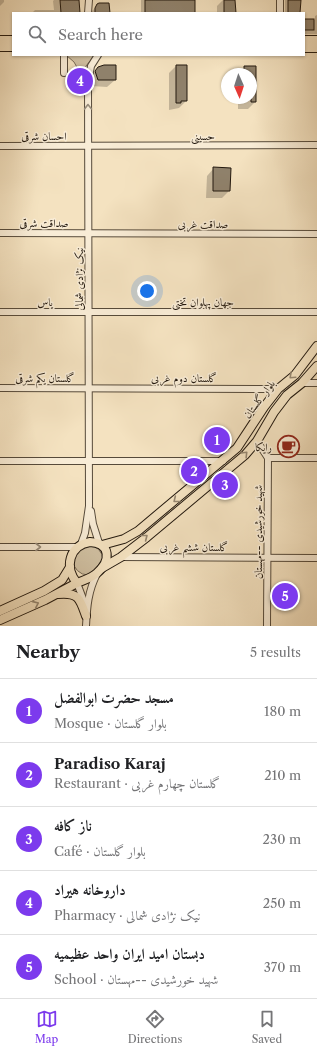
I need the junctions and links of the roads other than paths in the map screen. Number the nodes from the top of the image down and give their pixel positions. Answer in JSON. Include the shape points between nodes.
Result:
{"nodes":[{"id":1,"x":89,"y":0,"type":"edge"},
{"id":2,"x":280,"y":0,"type":"edge"},
{"id":3,"x":89,"y":12,"type":"edge"},
{"id":4,"x":280,"y":12,"type":"edge"},
{"id":5,"x":0,"y":40,"type":"edge"},
{"id":6,"x":12,"y":40,"type":"edge"},
{"id":7,"x":305,"y":40,"type":"edge"},
{"id":8,"x":317,"y":40,"type":"edge"},
{"id":9,"x":0,"y":47,"type":"edge"},
{"id":10,"x":12,"y":47,"type":"edge"},
{"id":11,"x":305,"y":48,"type":"edge"},
{"id":12,"x":317,"y":48,"type":"edge"},
{"id":13,"x":64,"y":56,"type":"edge"},
{"id":14,"x":97,"y":56,"type":"edge"},
{"id":15,"x":64,"y":73,"type":"dead end"},
{"id":16,"x":0,"y":146,"type":"edge"},
{"id":17,"x":89,"y":146,"type":"junction"},
{"id":18,"x":317,"y":146,"type":"edge"},
{"id":19,"x":0,"y":233,"type":"edge"},
{"id":20,"x":89,"y":234,"type":"junction"},
{"id":21,"x":317,"y":234,"type":"edge"},
{"id":22,"x":0,"y":312,"type":"edge"},
{"id":23,"x":89,"y":312,"type":"junction"},
{"id":24,"x":317,"y":312,"type":"edge"},
{"id":25,"x":317,"y":346,"type":"edge"},
{"id":26,"x":317,"y":366,"type":"edge"},
{"id":27,"x":302,"y":383,"type":"junction"},
{"id":28,"x":317,"y":383,"type":"edge"},
{"id":29,"x":0,"y":388,"type":"edge"},
{"id":30,"x":89,"y":388,"type":"junction"},
{"id":31,"x":278,"y":389,"type":"junction"},
{"id":32,"x":257,"y":441,"type":"junction"},
{"id":33,"x":268,"y":458,"type":"junction"},
{"id":34,"x":317,"y":458,"type":"edge"},
{"id":35,"x":0,"y":461,"type":"edge"},
{"id":36,"x":89,"y":461,"type":"junction"},
{"id":37,"x":222,"y":461,"type":"junction"},
{"id":38,"x":90,"y":506,"type":"junction"},
{"id":39,"x":124,"y":539,"type":"junction"},
{"id":40,"x":101,"y":544,"type":"junction"},
{"id":41,"x":78,"y":545,"type":"junction"},
{"id":42,"x":0,"y":547,"type":"edge"},
{"id":43,"x":132,"y":548,"type":"junction"},
{"id":44,"x":121,"y":557,"type":"junction"},
{"id":45,"x":267,"y":558,"type":"junction"},
{"id":46,"x":317,"y":558,"type":"edge"},
{"id":47,"x":70,"y":567,"type":"junction"},
{"id":48,"x":99,"y":571,"type":"junction"},
{"id":49,"x":77,"y":583,"type":"junction"},
{"id":50,"x":56,"y":595,"type":"junction"},
{"id":51,"x":0,"y":611,"type":"edge"},
{"id":52,"x":86,"y":613,"type":"junction"},
{"id":53,"x":0,"y":620,"type":"edge"},
{"id":54,"x":86,"y":626,"type":"edge"},
{"id":55,"x":267,"y":626,"type":"edge"}],
"edges":[{"from":1,"to":3,"type":"street"},
{"from":2,"to":4,"type":"street"},
{"from":5,"to":6,"type":"main road"},
{"from":7,"to":8,"type":"main road"},
{"from":9,"to":10,"type":"main road"},
{"from":11,"to":12,"type":"main road"},
{"from":13,"to":15,"type":"street"},
{"from":17,"to":14,"type":"street","name":"نیک نژادی شمالی","one_way":true,"via":[[89,74]]},
{"from":16,"to":17,"type":"street","name":"احسان شرقی"},
{"from":17,"to":18,"type":"street","name":"حسینی"},
{"from":17,"to":20,"type":"street","name":"نیک نژادی شمالی"},
{"from":19,"to":20,"type":"street","name":"صداقت شرقی"},
{"from":20,"to":21,"type":"street","name":"صداقت غربی"},
{"from":20,"to":23,"type":"street","name":"نیک نژادی شمالی"},
{"from":22,"to":23,"type":"street","name":"یاس"},
{"from":23,"to":24,"type":"street","name":"جهان پهلوان تختی"},
{"from":23,"to":30,"type":"street","name":"نیک نژادی شمالی"},
{"from":25,"to":31,"type":"main road","name":"بلوار گلستان","one_way":true,"via":[[295,375]]},
{"from":26,"to":27,"type":"main road","name":"بلوار گلستان"},
{"from":27,"to":28,"type":"street"},
{"from":27,"to":32,"type":"main road","name":"بلوار گلستان","via":[[287,395]]},
{"from":29,"to":30,"type":"street","name":"گلستان یکم شرقی"},
{"from":30,"to":31,"type":"street","name":"گلستان دوم غربی"},
{"from":30,"to":36,"type":"street","name":"نیک نژادی شمالی"},
{"from":31,"to":37,"type":"main road","name":"بلوار گلستان","via":[[238,448]]},
{"from":32,"to":33,"type":"street"},
{"from":43,"to":32,"type":"main road","name":"بلوار گلستان","one_way":true,"via":[[245,455]]},
{"from":33,"to":34,"type":"street"},
{"from":33,"to":45,"type":"street","name":"شهید خورشیدی --مهستان"},
{"from":35,"to":36,"type":"street"},
{"from":36,"to":37,"type":"street"},
{"from":36,"to":38,"type":"street","name":"نیک نژادی شمالی"},
{"from":37,"to":39,"type":"main road","name":"بلوار گلستان","one_way":true,"via":[[138,531]]},
{"from":38,"to":40,"type":"street","via":[[93,524]]},
{"from":38,"to":41,"type":"street","via":[[86,529]]},
{"from":39,"to":40,"type":"main road","name":"بلوار گلستان"},
{"from":39,"to":43,"type":"main road","via":[[125,547]]},
{"from":40,"to":41,"type":"main road","via":[[90,542]]},
{"from":40,"to":48,"type":"main road","via":[[107,553]]},
{"from":42,"to":41,"type":"street","one_way":true},
{"from":41,"to":47,"type":"main road","via":[[71,557]]},
{"from":43,"to":44,"type":"main road","name":"بلوار گلستان"},
{"from":44,"to":45,"type":"street","name":"گلستان ششم غربی"},
{"from":44,"to":48,"type":"main road","name":"بلوار گلستان"},
{"from":45,"to":46,"type":"street","name":"گلستان ششم غربی"},
{"from":45,"to":55,"type":"street","name":"شهید خورشیدی --مهستان"},
{"from":47,"to":49,"type":"main road"},
{"from":47,"to":51,"type":"main road","via":[[62,580]]},
{"from":48,"to":49,"type":"main road"},
{"from":48,"to":52,"type":"street","via":[[90,588]]},
{"from":49,"to":50,"type":"main road"},
{"from":49,"to":52,"type":"street"},
{"from":50,"to":52,"type":"main road","via":[[76,596]]},
{"from":53,"to":50,"type":"main road","one_way":true},
{"from":52,"to":54,"type":"street"}]}
